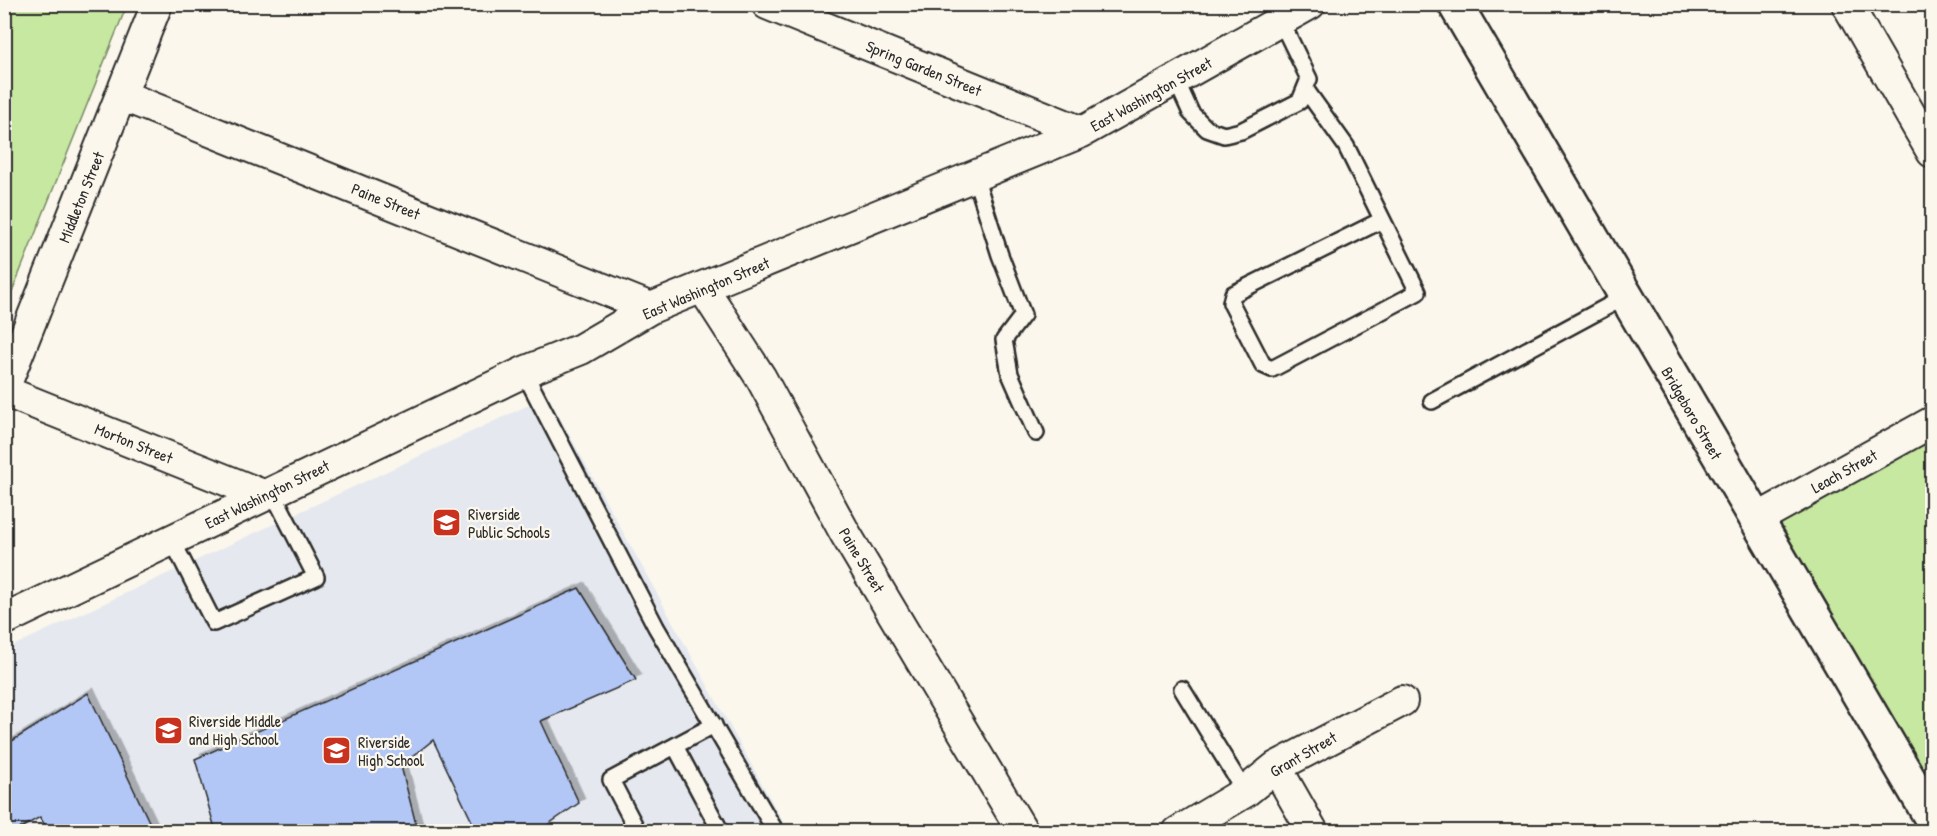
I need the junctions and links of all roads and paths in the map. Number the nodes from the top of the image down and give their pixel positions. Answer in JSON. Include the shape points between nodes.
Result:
{"nodes":[{"id":1,"x":157,"y":4,"type":"edge"},
{"id":2,"x":767,"y":4,"type":"edge"},
{"id":3,"x":1310,"y":4,"type":"edge"},
{"id":4,"x":1455,"y":4,"type":"edge"},
{"id":5,"x":1847,"y":4,"type":"edge"},
{"id":6,"x":1281,"y":21,"type":"junction"},
{"id":7,"x":1176,"y":80,"type":"junction"},
{"id":8,"x":1306,"y":90,"type":"junction"},
{"id":9,"x":121,"y":95,"type":"junction"},
{"id":10,"x":1082,"y":132,"type":"junction"},
{"id":11,"x":1932,"y":152,"type":"edge"},
{"id":12,"x":975,"y":176,"type":"junction"},
{"id":13,"x":1382,"y":220,"type":"junction"},
{"id":14,"x":702,"y":288,"type":"junction"},
{"id":15,"x":1625,"y":297,"type":"junction"},
{"id":16,"x":651,"y":308,"type":"junction"},
{"id":17,"x":524,"y":372,"type":"junction"},
{"id":18,"x":4,"y":390,"type":"edge"},
{"id":19,"x":1432,"y":401,"type":"dead end"},
{"id":20,"x":1932,"y":422,"type":"edge"},
{"id":21,"x":1036,"y":433,"type":"dead end"},
{"id":22,"x":267,"y":493,"type":"junction"},
{"id":23,"x":1755,"y":520,"type":"junction"},
{"id":24,"x":172,"y":540,"type":"junction"},
{"id":25,"x":4,"y":620,"type":"edge"},
{"id":26,"x":1182,"y":689,"type":"dead end"},
{"id":27,"x":1401,"y":701,"type":"dead end"},
{"id":28,"x":714,"y":725,"type":"junction"},
{"id":29,"x":675,"y":746,"type":"junction"},
{"id":30,"x":1276,"y":767,"type":"junction"},
{"id":31,"x":1245,"y":792,"type":"junction"},
{"id":32,"x":1932,"y":819,"type":"edge"},
{"id":33,"x":638,"y":831,"type":"edge"},
{"id":34,"x":721,"y":831,"type":"edge"},
{"id":35,"x":776,"y":831,"type":"edge"},
{"id":36,"x":1023,"y":831,"type":"edge"},
{"id":37,"x":1178,"y":831,"type":"edge"},
{"id":38,"x":1313,"y":831,"type":"edge"}],
"edges":[{"from":1,"to":9,"type":"street","name":"Middleton Street"},
{"from":2,"to":10,"type":"street","name":"Spring Garden Street"},
{"from":3,"to":6,"type":"street","name":"East Washington Street"},
{"from":4,"to":15,"type":"main road","name":"Bridgeboro Street"},
{"from":5,"to":11,"type":"street"},
{"from":6,"to":7,"type":"street","name":"East Washington Street"},
{"from":6,"to":8,"type":"lane","via":[[1309,79]]},
{"from":7,"to":8,"type":"lane","via":[[1191,113],[1207,129],[1224,135],[1241,131],[1300,101]]},
{"from":7,"to":10,"type":"street","name":"East Washington Street"},
{"from":8,"to":13,"type":"lane","via":[[1346,146]]},
{"from":9,"to":16,"type":"street","name":"Paine Street"},
{"from":9,"to":18,"type":"street","name":"Middleton Street"},
{"from":10,"to":12,"type":"street","name":"East Washington Street"},
{"from":12,"to":14,"type":"street","name":"East Washington Street"},
{"from":12,"to":21,"type":"lane","via":[[1023,315],[1004,340],[1010,374]]},
{"from":13,"to":13,"type":"lane","via":[[1418,292],[1272,369],[1263,365],[1231,303],[1233,294]]},
{"from":14,"to":16,"type":"street","name":"East Washington Street"},
{"from":14,"to":36,"type":"street","name":"Paine Street","via":[[761,378],[845,533]]},
{"from":15,"to":19,"type":"lane"},
{"from":15,"to":23,"type":"main road","name":"Bridgeboro Street"},
{"from":16,"to":17,"type":"street","name":"East Washington Street","via":[[581,349]]},
{"from":17,"to":22,"type":"street","name":"East Washington Street"},
{"from":17,"to":28,"type":"lane","via":[[656,627]]},
{"from":18,"to":22,"type":"street","name":"Morton Street"},
{"from":20,"to":23,"type":"street","name":"Leach Street"},
{"from":22,"to":24,"type":"street","name":"East Washington Street"},
{"from":22,"to":24,"type":"lane","via":[[316,577],[214,623]]},
{"from":23,"to":32,"type":"main road","name":"Bridgeboro Street"},
{"from":24,"to":25,"type":"street","name":"East Washington Street"},
{"from":26,"to":31,"type":"lane"},
{"from":27,"to":30,"type":"street","name":"Grant Street"},
{"from":28,"to":29,"type":"lane"},
{"from":28,"to":35,"type":"lane"},
{"from":29,"to":33,"type":"lane","via":[[611,780]]},
{"from":29,"to":34,"type":"lane"},
{"from":30,"to":31,"type":"street","name":"Grant Street"},
{"from":30,"to":38,"type":"street"},
{"from":31,"to":37,"type":"street","name":"Grant Street"}]}
